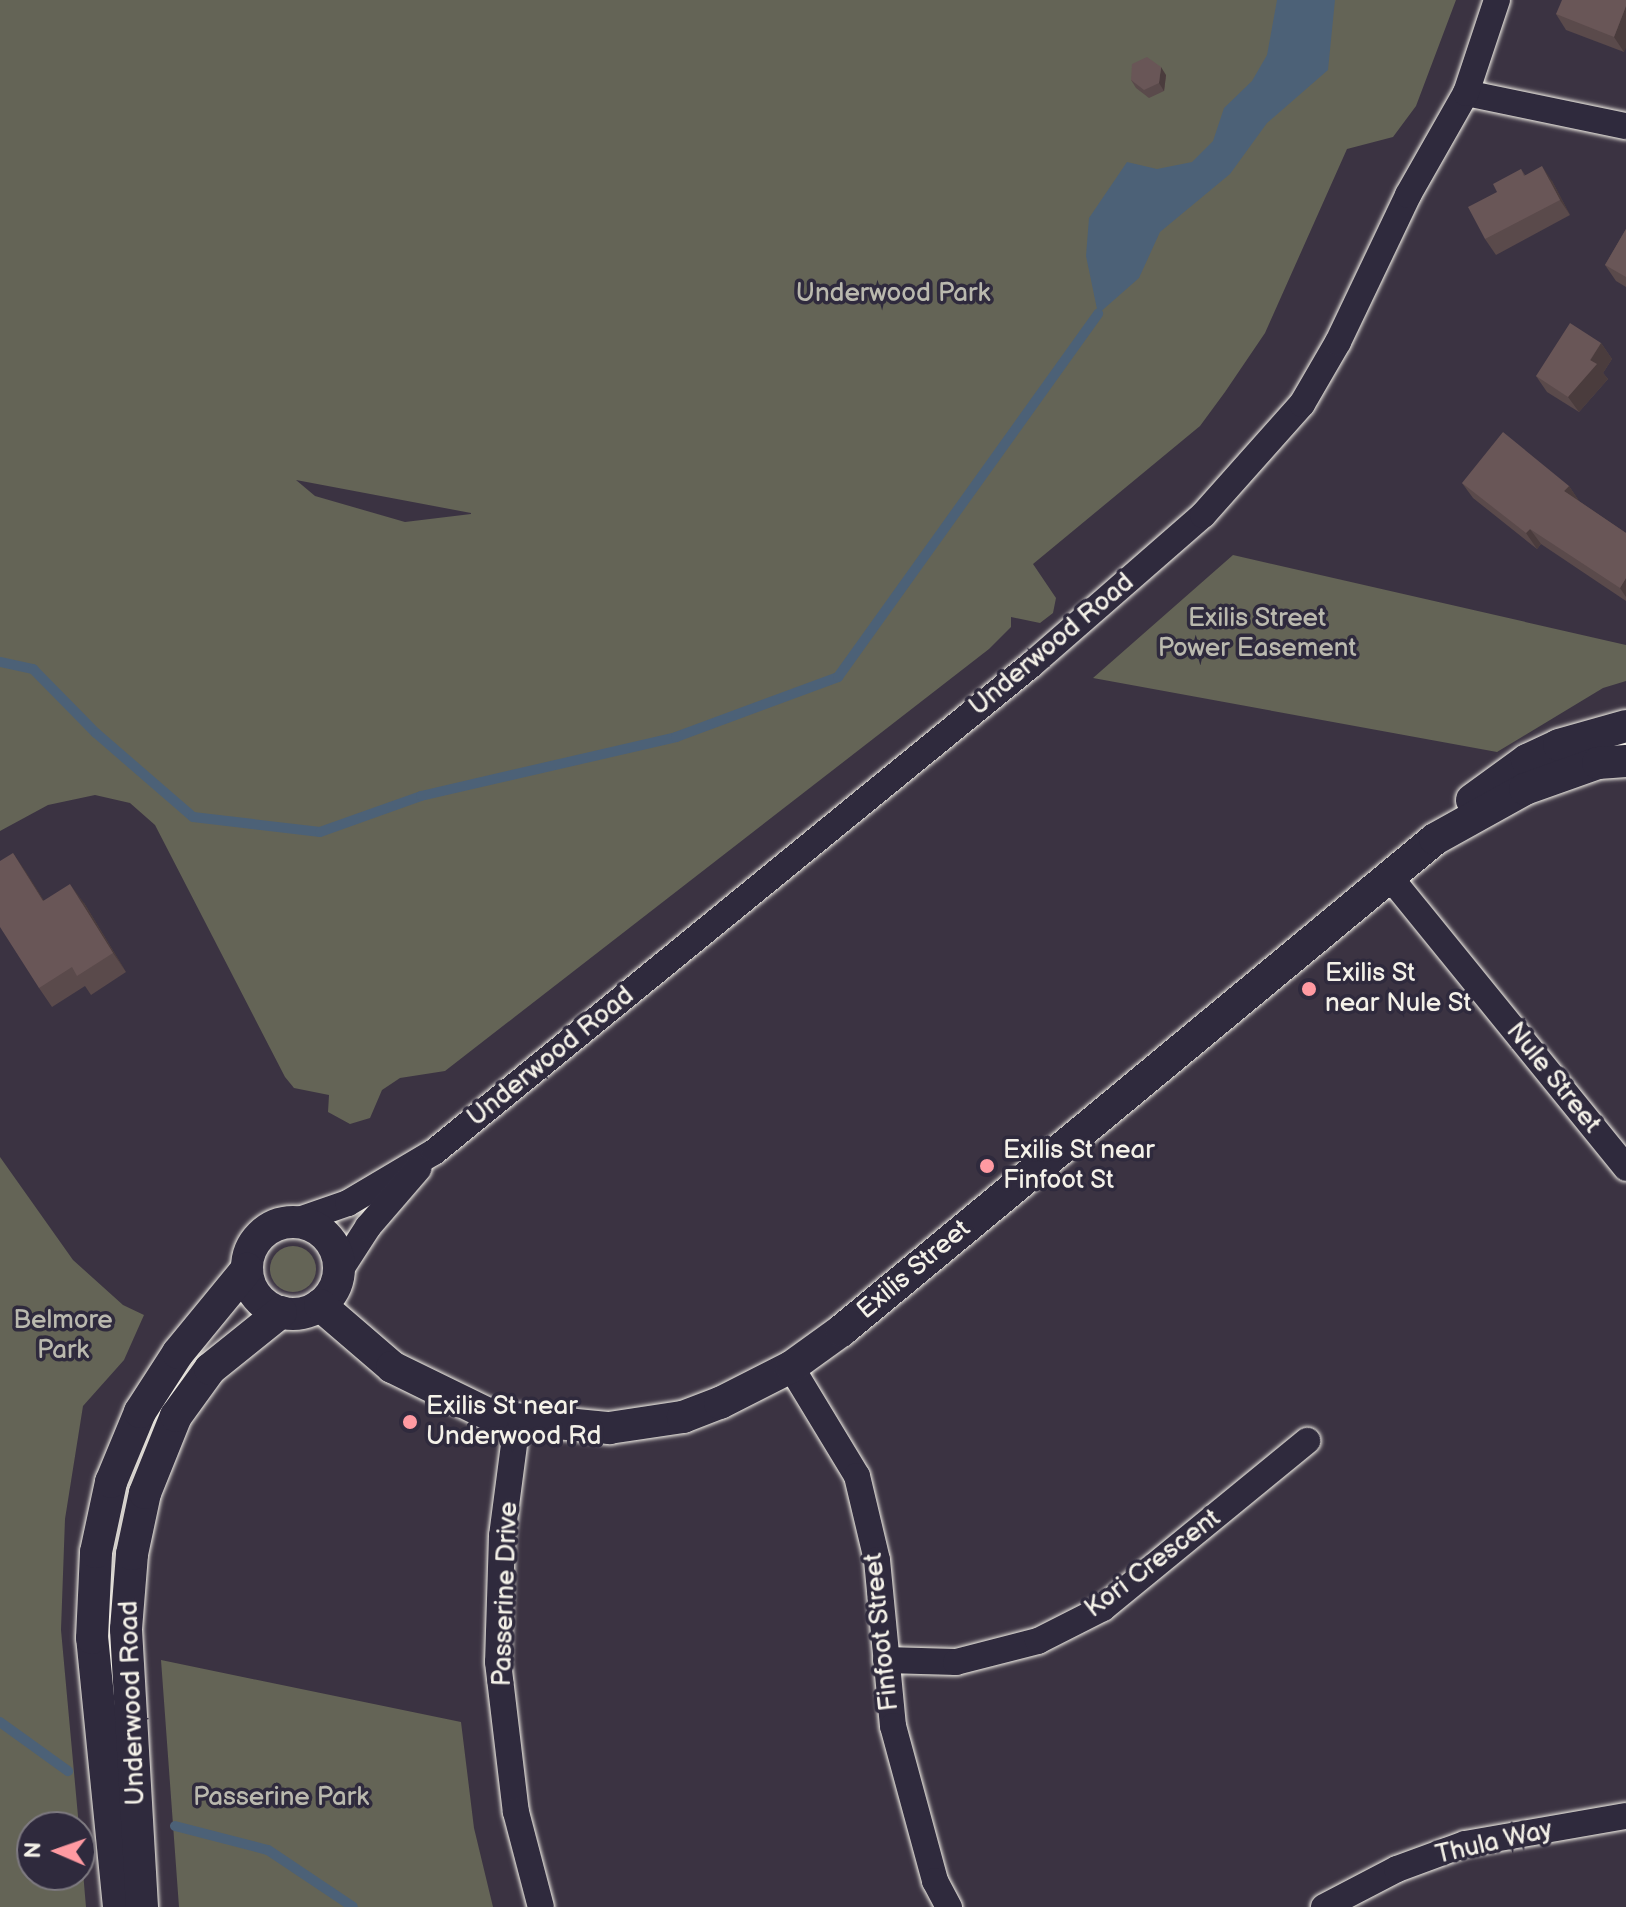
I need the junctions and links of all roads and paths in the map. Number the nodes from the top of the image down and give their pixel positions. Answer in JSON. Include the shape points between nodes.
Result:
{"nodes":[{"id":1,"x":1497,"y":0,"type":"edge"},
{"id":2,"x":1466,"y":93,"type":"junction"},
{"id":3,"x":1626,"y":126,"type":"edge"},
{"id":4,"x":1626,"y":726,"type":"edge"},
{"id":5,"x":1626,"y":761,"type":"edge"},
{"id":6,"x":1435,"y":839,"type":"junction"},
{"id":7,"x":1389,"y":876,"type":"junction"},
{"id":8,"x":434,"y":1152,"type":"junction"},
{"id":9,"x":1626,"y":1168,"type":"edge"},
{"id":10,"x":296,"y":1221,"type":"junction"},
{"id":11,"x":247,"y":1269,"type":"junction"},
{"id":12,"x":339,"y":1272,"type":"junction"},
{"id":13,"x":320,"y":1305,"type":"junction"},
{"id":14,"x":281,"y":1312,"type":"junction"},
{"id":15,"x":791,"y":1367,"type":"junction"},
{"id":16,"x":517,"y":1422,"type":"junction"},
{"id":17,"x":1307,"y":1441,"type":"dead end"},
{"id":18,"x":886,"y":1660,"type":"junction"},
{"id":19,"x":1626,"y":1816,"type":"edge"},
{"id":20,"x":119,"y":1907,"type":"edge"},
{"id":21,"x":142,"y":1907,"type":"edge"},
{"id":22,"x":541,"y":1907,"type":"edge"},
{"id":23,"x":949,"y":1907,"type":"edge"},
{"id":24,"x":1324,"y":1907,"type":"edge"}],
"edges":[{"from":1,"to":2,"type":"street","name":"Underwood Road"},
{"from":2,"to":3,"type":"street"},
{"from":2,"to":8,"type":"street","name":"Underwood Road","via":[[1302,404],[1203,515],[1031,665]]},
{"from":4,"to":6,"type":"street","name":"Exilis Street","via":[[1527,760],[1448,817]]},
{"from":5,"to":6,"type":"street","name":"Exilis Street","via":[[1598,763],[1525,789]]},
{"from":6,"to":7,"type":"street","name":"Exilis Street"},
{"from":7,"to":9,"type":"street","name":"Nule Street"},
{"from":7,"to":15,"type":"street","name":"Exilis Street"},
{"from":8,"to":10,"type":"street","name":"Underwood Road","via":[[348,1203]]},
{"from":8,"to":12,"type":"street","name":"Underwood Road","via":[[368,1227]]},
{"from":10,"to":11,"type":"street","name":"Underwood Road","via":[[261,1235]]},
{"from":10,"to":12,"type":"street","via":[[326,1235],[335,1248]]},
{"from":11,"to":14,"type":"street","via":[[260,1300]]},
{"from":11,"to":20,"type":"street","name":"Underwood Road","via":[[178,1353],[140,1412],[111,1482],[96,1552],[92,1638]]},
{"from":12,"to":13,"type":"street","name":"Underwood Road","via":[[335,1288]]},
{"from":13,"to":14,"type":"street","name":"Underwood Road","via":[[306,1312]]},
{"from":13,"to":16,"type":"street","name":"Exilis Street","via":[[417,1383],[463,1406]]},
{"from":14,"to":21,"type":"street","name":"Underwood Road","via":[[210,1369],[176,1416],[145,1493],[132,1554],[126,1629]]},
{"from":15,"to":16,"type":"street","name":"Exilis Street","via":[[720,1403],[643,1425]]},
{"from":15,"to":18,"type":"street","name":"Finfoot Street","via":[[857,1476],[877,1560]]},
{"from":16,"to":22,"type":"street","name":"Passerine Drive","via":[[502,1536],[498,1662],[516,1812]]},
{"from":17,"to":18,"type":"street","name":"Kori Crescent","via":[[1103,1608],[1038,1641],[956,1662]]},
{"from":18,"to":23,"type":"street","name":"Finfoot Street","via":[[907,1789],[935,1881]]},
{"from":19,"to":24,"type":"street","name":"Thula Way","via":[[1465,1844],[1397,1869]]}]}
